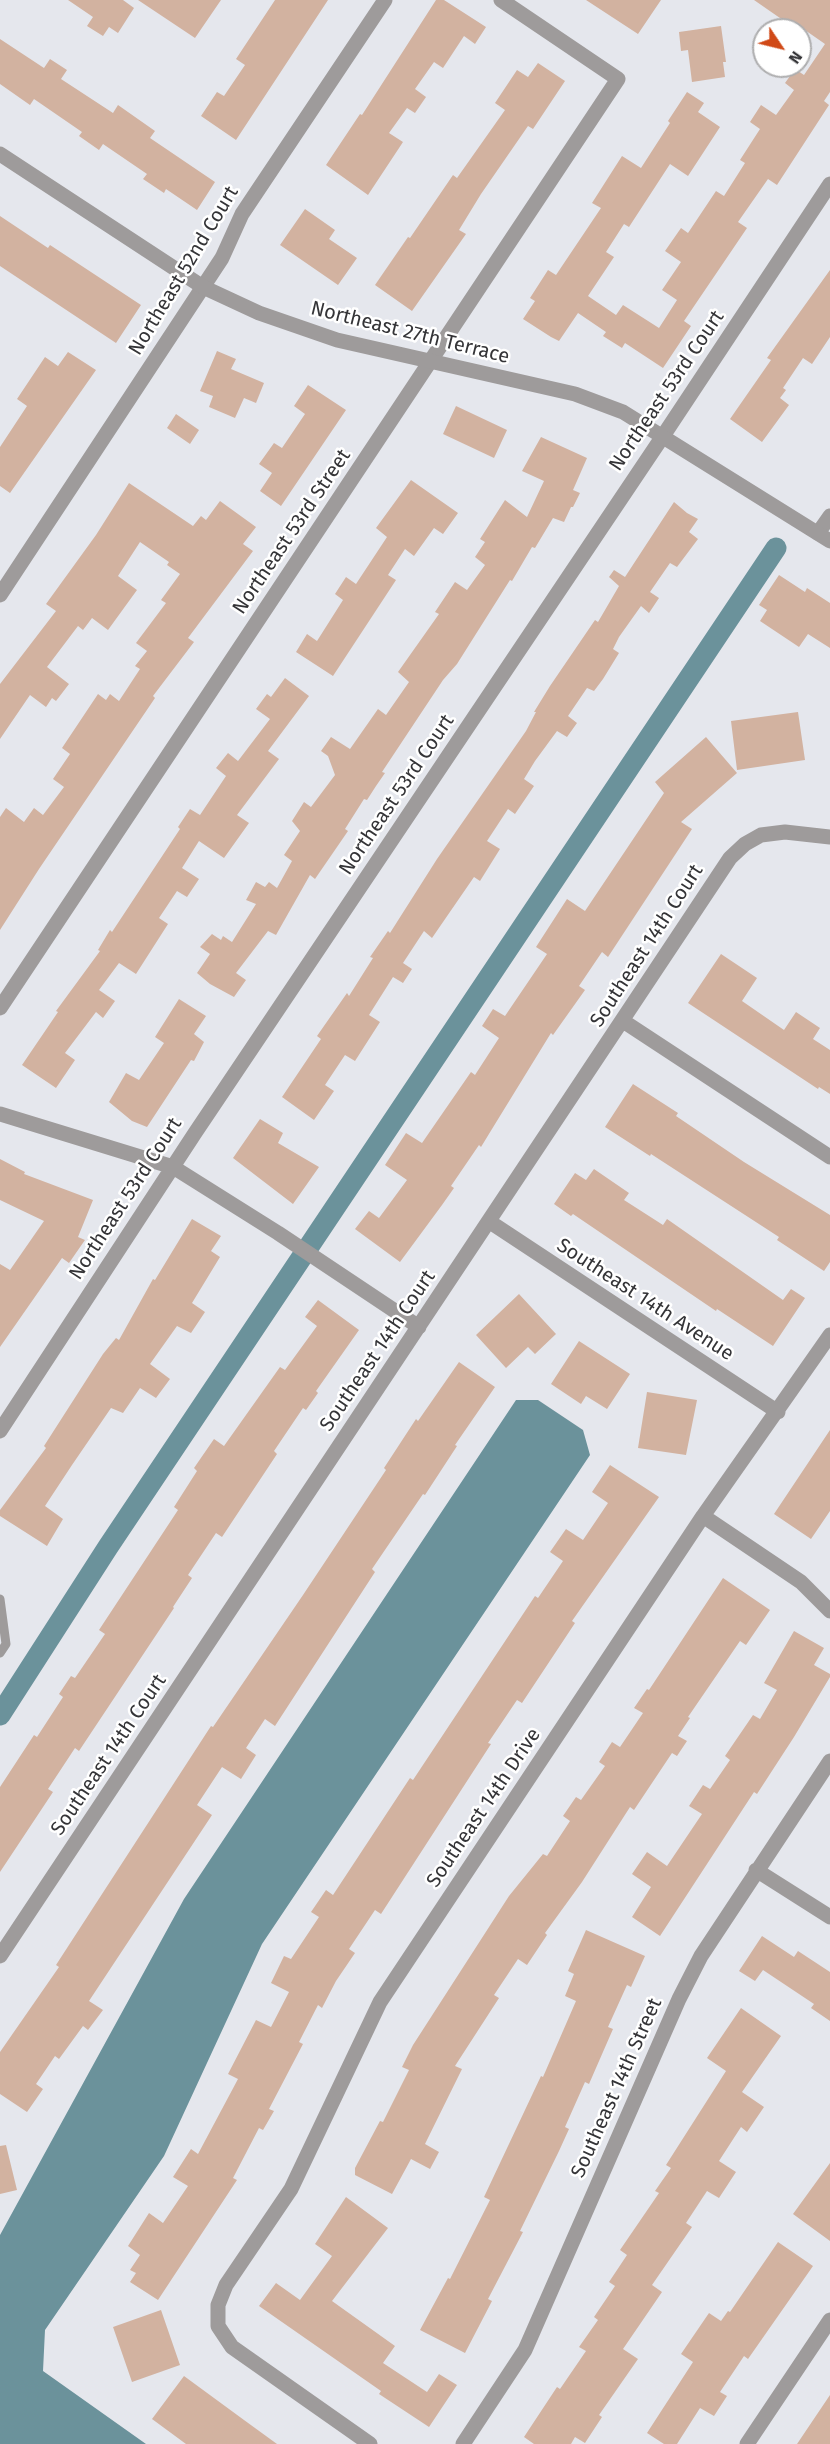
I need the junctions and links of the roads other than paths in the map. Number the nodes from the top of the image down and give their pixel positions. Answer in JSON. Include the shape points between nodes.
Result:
{"nodes":[{"id":1,"x":385,"y":0,"type":"edge"},
{"id":2,"x":501,"y":0,"type":"edge"},
{"id":3,"x":0,"y":154,"type":"edge"},
{"id":4,"x":830,"y":184,"type":"edge"},
{"id":5,"x":204,"y":286,"type":"junction"},
{"id":6,"x":432,"y":361,"type":"junction"},
{"id":7,"x":663,"y":436,"type":"junction"},
{"id":8,"x":830,"y":516,"type":"edge"},
{"id":9,"x":824,"y":537,"type":"edge"},
{"id":10,"x":0,"y":596,"type":"edge"},
{"id":11,"x":830,"y":837,"type":"edge"},
{"id":12,"x":0,"y":1008,"type":"edge"},
{"id":13,"x":623,"y":1021,"type":"junction"},
{"id":14,"x":0,"y":1114,"type":"edge"},
{"id":15,"x":830,"y":1157,"type":"edge"},
{"id":16,"x":173,"y":1167,"type":"junction"},
{"id":17,"x":490,"y":1222,"type":"junction"},
{"id":18,"x":419,"y":1327,"type":"junction"},
{"id":19,"x":830,"y":1335,"type":"edge"},
{"id":20,"x":778,"y":1412,"type":"junction"},
{"id":21,"x":0,"y":1431,"type":"edge"},
{"id":22,"x":704,"y":1516,"type":"junction"},
{"id":23,"x":0,"y":1599,"type":"edge"},
{"id":24,"x":830,"y":1611,"type":"edge"},
{"id":25,"x":0,"y":1653,"type":"edge"},
{"id":26,"x":830,"y":1761,"type":"edge"},
{"id":27,"x":756,"y":1870,"type":"junction"},
{"id":28,"x":830,"y":1917,"type":"edge"},
{"id":29,"x":0,"y":1956,"type":"edge"},
{"id":30,"x":830,"y":2320,"type":"edge"},
{"id":31,"x":370,"y":2444,"type":"edge"},
{"id":32,"x":463,"y":2444,"type":"edge"},
{"id":33,"x":747,"y":2444,"type":"edge"}],
"edges":[{"from":1,"to":5,"type":"street","name":"Northeast 52nd Court","via":[[242,214]]},
{"from":2,"to":6,"type":"street","name":"Northeast 53rd Street","via":[[618,79]]},
{"from":3,"to":5,"type":"street","name":"Northeast 27th Terrace"},
{"from":4,"to":7,"type":"street","name":"Northeast 53rd Court"},
{"from":5,"to":6,"type":"street","name":"Northeast 27th Terrace","via":[[259,313],[337,340]]},
{"from":5,"to":10,"type":"street","name":"Northeast 52nd Court"},
{"from":6,"to":7,"type":"street","name":"Northeast 27th Terrace","via":[[575,394],[623,412]]},
{"from":6,"to":12,"type":"street","name":"Northeast 53rd Street"},
{"from":7,"to":9,"type":"street","name":"Northeast 27th Terrace"},
{"from":7,"to":16,"type":"street","name":"Northeast 53rd Court"},
{"from":8,"to":9,"type":"street"},
{"from":11,"to":13,"type":"street","name":"Southeast 14th Court","via":[[785,832],[761,835],[745,844],[730,858]]},
{"from":13,"to":15,"type":"street"},
{"from":13,"to":17,"type":"street","name":"Southeast 14th Court"},
{"from":14,"to":16,"type":"street"},
{"from":16,"to":18,"type":"street"},
{"from":16,"to":21,"type":"street","name":"Northeast 53rd Court"},
{"from":17,"to":18,"type":"street","name":"Southeast 14th Court"},
{"from":17,"to":20,"type":"street","name":"Southeast 14th Avenue"},
{"from":18,"to":29,"type":"street","name":"Southeast 14th Court"},
{"from":19,"to":20,"type":"street","name":"Southeast 14th Drive"},
{"from":20,"to":22,"type":"street","name":"Southeast 14th Drive"},
{"from":22,"to":24,"type":"street","via":[[801,1582]]},
{"from":22,"to":31,"type":"street","name":"Southeast 14th Drive","via":[[380,2002],[291,2189],[226,2285],[218,2305],[218,2326],[232,2347]]},
{"from":23,"to":25,"type":"lane","via":[[6,1644]]},
{"from":26,"to":27,"type":"street","name":"Southeast 14th Street"},
{"from":27,"to":28,"type":"street"},
{"from":27,"to":32,"type":"street","name":"Southeast 14th Street","via":[[679,1998],[525,2350]]},
{"from":30,"to":33,"type":"street"}]}
